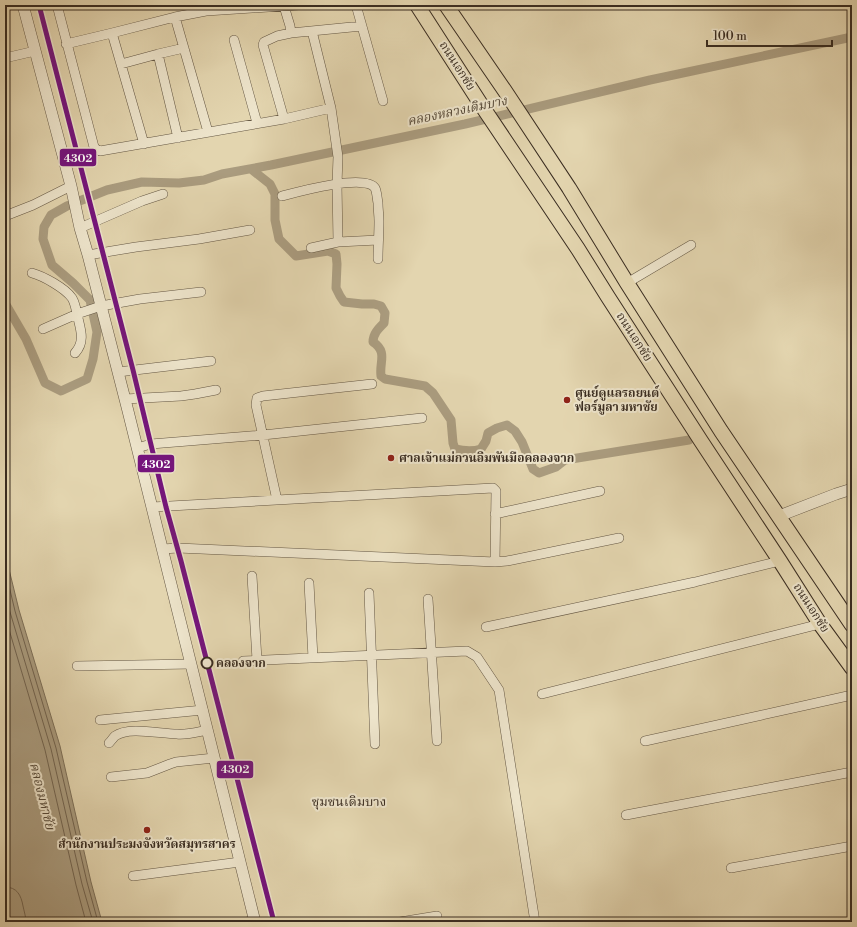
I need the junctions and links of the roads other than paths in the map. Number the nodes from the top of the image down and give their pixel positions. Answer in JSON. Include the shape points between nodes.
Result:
{"nodes":[{"id":1,"x":23,"y":5,"type":"edge"},
{"id":2,"x":57,"y":5,"type":"edge"},
{"id":3,"x":298,"y":5,"type":"edge"},
{"id":4,"x":356,"y":5,"type":"edge"},
{"id":5,"x":417,"y":5,"type":"edge"},
{"id":6,"x":446,"y":5,"type":"edge"},
{"id":7,"x":284,"y":6,"type":"junction"},
{"id":8,"x":175,"y":17,"type":"junction"},
{"id":9,"x":362,"y":26,"type":"junction"},
{"id":10,"x":312,"y":31,"type":"junction"},
{"id":11,"x":112,"y":34,"type":"junction"},
{"id":12,"x":291,"y":34,"type":"junction"},
{"id":13,"x":234,"y":40,"type":"dead end"},
{"id":14,"x":66,"y":44,"type":"junction"},
{"id":15,"x":184,"y":48,"type":"junction"},
{"id":16,"x":35,"y":51,"type":"junction"},
{"id":17,"x":158,"y":54,"type":"junction"},
{"id":18,"x":5,"y":58,"type":"edge"},
{"id":19,"x":121,"y":64,"type":"junction"},
{"id":20,"x":383,"y":101,"type":"dead end"},
{"id":21,"x":331,"y":108,"type":"junction"},
{"id":22,"x":284,"y":119,"type":"junction"},
{"id":23,"x":257,"y":124,"type":"junction"},
{"id":24,"x":208,"y":132,"type":"junction"},
{"id":25,"x":178,"y":138,"type":"junction"},
{"id":26,"x":144,"y":144,"type":"junction"},
{"id":27,"x":337,"y":184,"type":"junction"},
{"id":28,"x":71,"y":187,"type":"junction"},
{"id":29,"x":163,"y":194,"type":"dead end"},
{"id":30,"x":282,"y":196,"type":"dead end"},
{"id":31,"x":5,"y":216,"type":"edge"},
{"id":32,"x":80,"y":228,"type":"junction"},
{"id":33,"x":250,"y":230,"type":"dead end"},
{"id":34,"x":378,"y":240,"type":"junction"},
{"id":35,"x":338,"y":242,"type":"junction"},
{"id":36,"x":691,"y":245,"type":"dead end"},
{"id":37,"x":311,"y":248,"type":"dead end"},
{"id":38,"x":88,"y":255,"type":"junction"},
{"id":39,"x":378,"y":258,"type":"dead end"},
{"id":40,"x":32,"y":273,"type":"dead end"},
{"id":41,"x":627,"y":283,"type":"junction"},
{"id":42,"x":201,"y":292,"type":"dead end"},
{"id":43,"x":101,"y":307,"type":"junction"},
{"id":44,"x":77,"y":314,"type":"junction"},
{"id":45,"x":43,"y":329,"type":"dead end"},
{"id":46,"x":75,"y":353,"type":"dead end"},
{"id":47,"x":211,"y":361,"type":"dead end"},
{"id":48,"x":118,"y":372,"type":"junction"},
{"id":49,"x":372,"y":384,"type":"dead end"},
{"id":50,"x":216,"y":390,"type":"dead end"},
{"id":51,"x":125,"y":399,"type":"junction"},
{"id":52,"x":422,"y":418,"type":"dead end"},
{"id":53,"x":263,"y":435,"type":"junction"},
{"id":54,"x":137,"y":448,"type":"junction"},
{"id":55,"x":852,"y":488,"type":"edge"},
{"id":56,"x":600,"y":490,"type":"dead end"},
{"id":57,"x":278,"y":500,"type":"junction"},
{"id":58,"x":152,"y":507,"type":"junction"},
{"id":59,"x":495,"y":514,"type":"junction"},
{"id":60,"x":779,"y":516,"type":"junction"},
{"id":61,"x":619,"y":538,"type":"dead end"},
{"id":62,"x":162,"y":549,"type":"junction"},
{"id":63,"x":780,"y":561,"type":"junction"},
{"id":64,"x":495,"y":562,"type":"junction"},
{"id":65,"x":252,"y":576,"type":"dead end"},
{"id":66,"x":309,"y":583,"type":"dead end"},
{"id":67,"x":370,"y":593,"type":"dead end"},
{"id":68,"x":428,"y":599,"type":"dead end"},
{"id":69,"x":820,"y":624,"type":"junction"},
{"id":70,"x":852,"y":625,"type":"edge"},
{"id":71,"x":486,"y":628,"type":"dead end"},
{"id":72,"x":432,"y":652,"type":"junction"},
{"id":73,"x":372,"y":655,"type":"junction"},
{"id":74,"x":313,"y":658,"type":"junction"},
{"id":75,"x":257,"y":660,"type":"junction"},
{"id":76,"x":243,"y":661,"type":"dead end"},
{"id":77,"x":191,"y":664,"type":"junction"},
{"id":78,"x":77,"y":666,"type":"dead end"},
{"id":79,"x":852,"y":668,"type":"edge"},
{"id":80,"x":542,"y":694,"type":"dead end"},
{"id":81,"x":852,"y":695,"type":"edge"},
{"id":82,"x":202,"y":710,"type":"junction"},
{"id":83,"x":100,"y":720,"type":"dead end"},
{"id":84,"x":207,"y":730,"type":"junction"},
{"id":85,"x":437,"y":741,"type":"dead end"},
{"id":86,"x":645,"y":741,"type":"dead end"},
{"id":87,"x":109,"y":743,"type":"dead end"},
{"id":88,"x":375,"y":744,"type":"dead end"},
{"id":89,"x":214,"y":758,"type":"junction"},
{"id":90,"x":852,"y":772,"type":"edge"},
{"id":91,"x":111,"y":777,"type":"dead end"},
{"id":92,"x":626,"y":814,"type":"dead end"},
{"id":93,"x":852,"y":846,"type":"edge"},
{"id":94,"x":240,"y":862,"type":"junction"},
{"id":95,"x":731,"y":868,"type":"dead end"},
{"id":96,"x":133,"y":876,"type":"dead end"},
{"id":97,"x":437,"y":916,"type":"dead end"},
{"id":98,"x":252,"y":922,"type":"edge"},
{"id":99,"x":400,"y":922,"type":"edge"},
{"id":100,"x":535,"y":922,"type":"edge"}],
"edges":[{"from":1,"to":16,"type":"street"},
{"from":2,"to":14,"type":"street"},
{"from":3,"to":7,"type":"street"},
{"from":4,"to":9,"type":"street"},
{"from":5,"to":63,"type":"main road","name":"ถนนเอกชัย"},
{"from":6,"to":41,"type":"main road","name":"ถนนเอกชัย","via":[[569,188]]},
{"from":7,"to":8,"type":"street","via":[[206,11]]},
{"from":7,"to":12,"type":"street"},
{"from":8,"to":11,"type":"street"},
{"from":8,"to":15,"type":"street"},
{"from":9,"to":10,"type":"street"},
{"from":9,"to":20,"type":"street"},
{"from":10,"to":12,"type":"street"},
{"from":10,"to":21,"type":"street"},
{"from":11,"to":14,"type":"street"},
{"from":11,"to":19,"type":"street"},
{"from":12,"to":22,"type":"street","via":[[277,36],[263,45]]},
{"from":13,"to":23,"type":"street"},
{"from":14,"to":26,"type":"street","via":[[96,150]]},
{"from":15,"to":17,"type":"street"},
{"from":15,"to":24,"type":"street"},
{"from":16,"to":18,"type":"street"},
{"from":16,"to":28,"type":"street"},
{"from":17,"to":19,"type":"street"},
{"from":17,"to":25,"type":"street"},
{"from":19,"to":26,"type":"street"},
{"from":21,"to":22,"type":"street"},
{"from":21,"to":27,"type":"street","via":[[337,144]]},
{"from":22,"to":23,"type":"street"},
{"from":23,"to":24,"type":"street"},
{"from":24,"to":25,"type":"street"},
{"from":25,"to":26,"type":"street"},
{"from":27,"to":30,"type":"street"},
{"from":27,"to":34,"type":"street","via":[[365,182],[375,188],[379,220]]},
{"from":27,"to":35,"type":"street"},
{"from":28,"to":31,"type":"street"},
{"from":28,"to":32,"type":"street"},
{"from":29,"to":32,"type":"street"},
{"from":32,"to":38,"type":"street"},
{"from":33,"to":38,"type":"street","via":[[199,240]]},
{"from":34,"to":35,"type":"street"},
{"from":34,"to":39,"type":"street"},
{"from":35,"to":37,"type":"street"},
{"from":36,"to":41,"type":"street"},
{"from":38,"to":43,"type":"street"},
{"from":40,"to":44,"type":"street","via":[[65,291],[72,298]]},
{"from":41,"to":60,"type":"main road","name":"ถนนเอกชัย","via":[[721,431]]},
{"from":42,"to":43,"type":"street","via":[[140,299]]},
{"from":43,"to":44,"type":"street"},
{"from":43,"to":48,"type":"street"},
{"from":44,"to":45,"type":"street"},
{"from":44,"to":46,"type":"street","via":[[82,339]]},
{"from":47,"to":48,"type":"street"},
{"from":48,"to":51,"type":"street"},
{"from":49,"to":53,"type":"street","via":[[257,398],[256,405]]},
{"from":50,"to":51,"type":"street","via":[[181,396]]},
{"from":51,"to":54,"type":"street"},
{"from":52,"to":53,"type":"street"},
{"from":53,"to":54,"type":"street","via":[[151,444]]},
{"from":53,"to":57,"type":"street"},
{"from":54,"to":58,"type":"street"},
{"from":55,"to":60,"type":"street"},
{"from":56,"to":59,"type":"street"},
{"from":57,"to":58,"type":"street"},
{"from":57,"to":59,"type":"street","via":[[493,488],[496,491]]},
{"from":58,"to":62,"type":"street"},
{"from":59,"to":64,"type":"street"},
{"from":60,"to":70,"type":"main road","name":"ถนนเอกชัย"},
{"from":61,"to":64,"type":"street"},
{"from":62,"to":64,"type":"street"},
{"from":62,"to":77,"type":"street"},
{"from":63,"to":69,"type":"main road","name":"ถนนเอกชัย"},
{"from":63,"to":71,"type":"street"},
{"from":65,"to":75,"type":"street"},
{"from":66,"to":74,"type":"street"},
{"from":67,"to":73,"type":"street"},
{"from":68,"to":72,"type":"street"},
{"from":69,"to":79,"type":"main road","name":"ถนนเอกชัย"},
{"from":69,"to":80,"type":"street"},
{"from":72,"to":73,"type":"street"},
{"from":72,"to":85,"type":"street"},
{"from":72,"to":100,"type":"street","via":[[467,651],[477,657],[499,690]]},
{"from":73,"to":74,"type":"street"},
{"from":73,"to":88,"type":"street"},
{"from":74,"to":75,"type":"street"},
{"from":75,"to":76,"type":"street"},
{"from":77,"to":78,"type":"street"},
{"from":77,"to":82,"type":"street"},
{"from":81,"to":86,"type":"street"},
{"from":82,"to":83,"type":"street"},
{"from":82,"to":84,"type":"street"},
{"from":84,"to":87,"type":"street","via":[[178,734],[128,732],[115,736]]},
{"from":84,"to":89,"type":"street"},
{"from":89,"to":91,"type":"street","via":[[176,762],[147,773]]},
{"from":89,"to":94,"type":"street"},
{"from":90,"to":92,"type":"street"},
{"from":93,"to":95,"type":"street"},
{"from":94,"to":96,"type":"street"},
{"from":94,"to":98,"type":"street"},
{"from":97,"to":99,"type":"street"}]}
